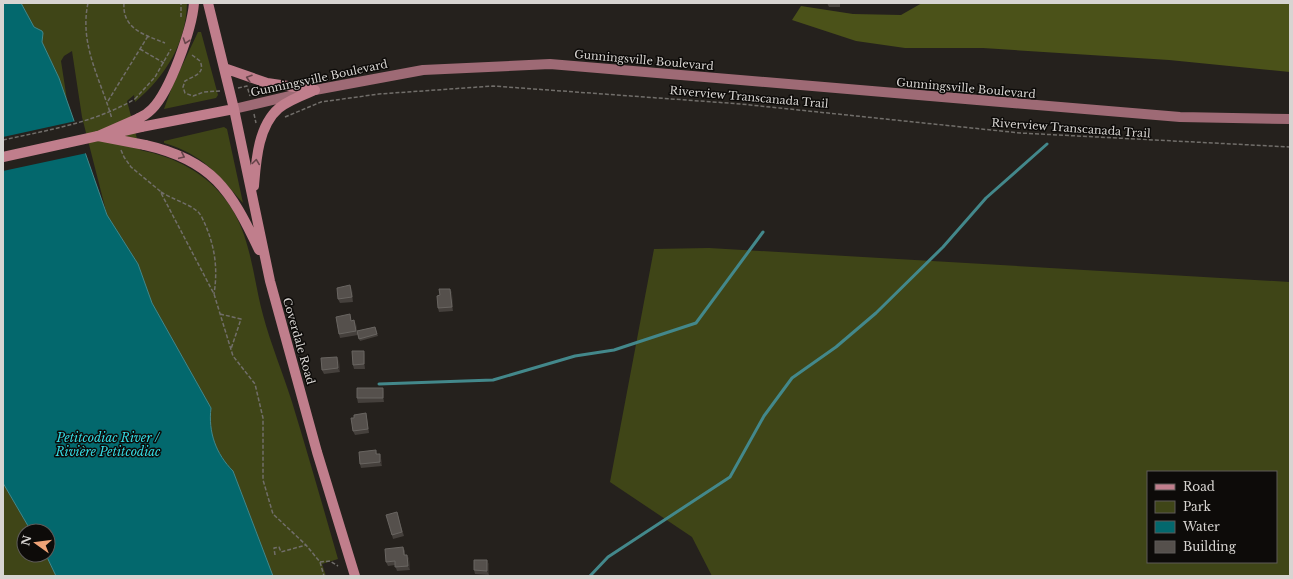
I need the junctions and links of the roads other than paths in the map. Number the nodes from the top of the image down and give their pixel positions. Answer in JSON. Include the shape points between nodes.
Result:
{"nodes":[{"id":1,"x":194,"y":3,"type":"edge"},
{"id":2,"x":208,"y":3,"type":"edge"},
{"id":3,"x":224,"y":68,"type":"junction"},
{"id":4,"x":315,"y":90,"type":"junction"},
{"id":5,"x":234,"y":109,"type":"junction"},
{"id":6,"x":1290,"y":119,"type":"edge"},
{"id":7,"x":140,"y":122,"type":"junction"},
{"id":8,"x":98,"y":136,"type":"junction"},
{"id":9,"x":3,"y":157,"type":"edge"},
{"id":10,"x":254,"y":201,"type":"junction"},
{"id":11,"x":266,"y":266,"type":"junction"},
{"id":12,"x":355,"y":576,"type":"edge"}],
"edges":[{"from":1,"to":7,"type":"main road","one_way":true,"via":[[187,38],[171,74],[156,104]]},
{"from":2,"to":3,"type":"main road","name":"Coverdale Road"},
{"from":4,"to":3,"type":"main road","one_way":true,"via":[[267,83]]},
{"from":3,"to":5,"type":"main road","name":"Coverdale Road"},
{"from":4,"to":5,"type":"main road","name":"Gunningsville Boulevard"},
{"from":4,"to":6,"type":"main road","name":"Gunningsville Boulevard","via":[[423,70],[550,64],[1180,117]]},
{"from":10,"to":4,"type":"main road","one_way":true,"via":[[256,166],[265,129],[272,115],[279,108]]},
{"from":5,"to":7,"type":"main road","name":"Gunningsville Boulevard"},
{"from":5,"to":10,"type":"main road","name":"Coverdale Road"},
{"from":7,"to":8,"type":"main road","name":"Gunningsville Boulevard","bridge":true},
{"from":8,"to":9,"type":"main road","name":"Gunningsville Boulevard"},
{"from":8,"to":11,"type":"main road","one_way":true,"bridge":true,"via":[[145,144],[172,152],[205,170],[218,181],[237,205]]},
{"from":10,"to":11,"type":"main road","name":"Coverdale Road"},
{"from":11,"to":12,"type":"main road","name":"Coverdale Road","via":[[317,452]]}]}
